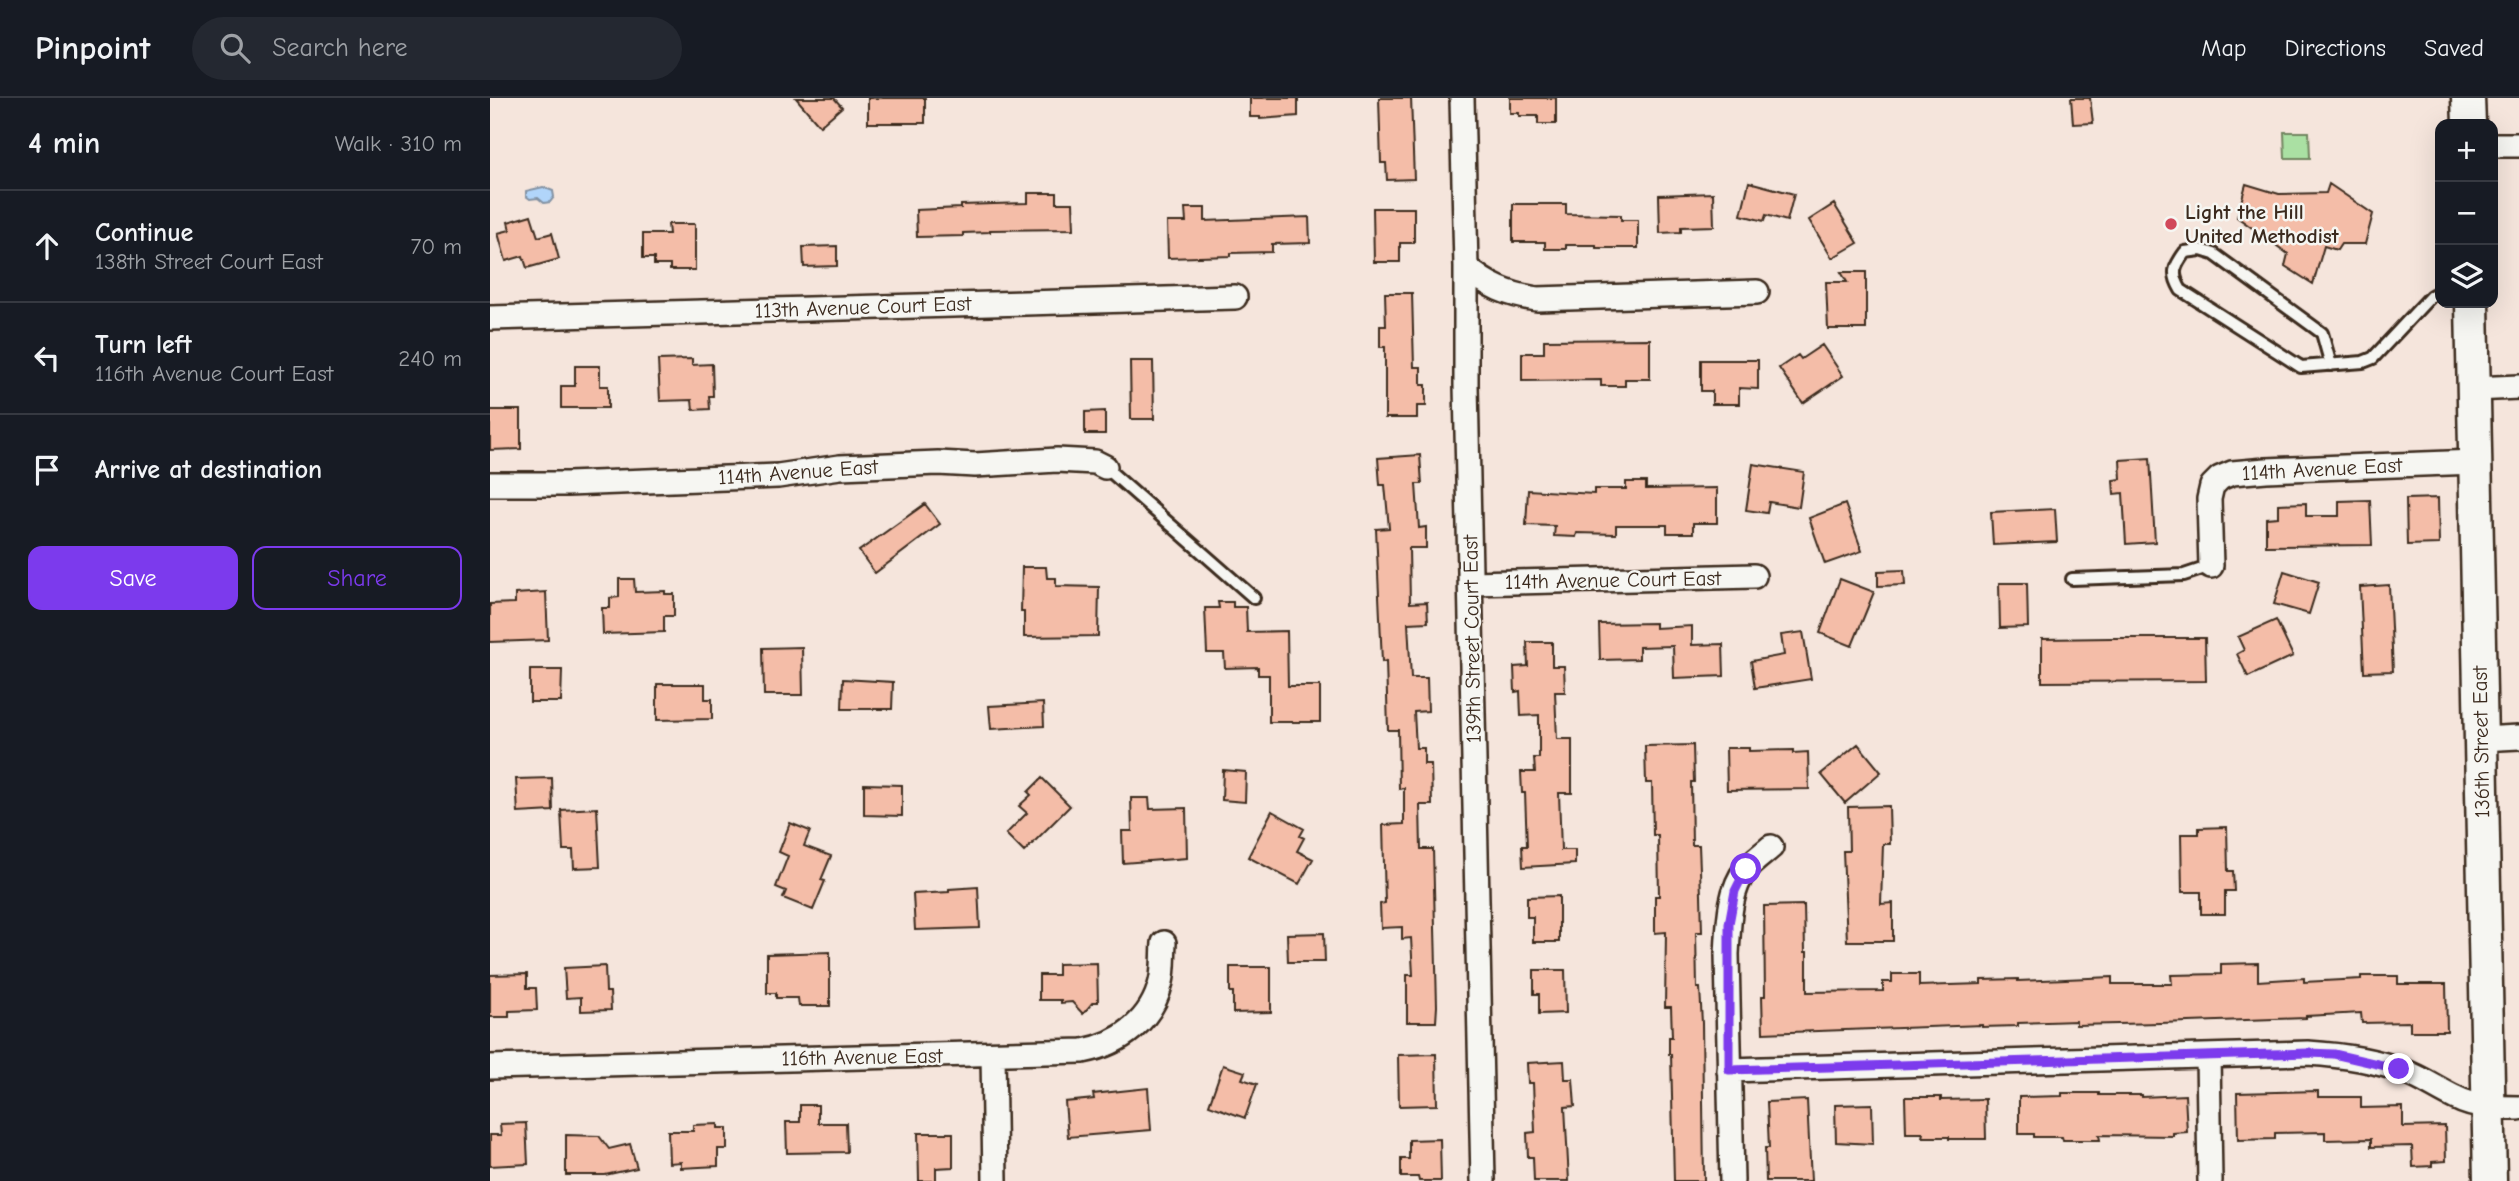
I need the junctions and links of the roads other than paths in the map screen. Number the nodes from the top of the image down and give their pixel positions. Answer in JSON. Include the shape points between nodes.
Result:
{"nodes":[{"id":1,"x":1462,"y":98,"type":"edge"},
{"id":2,"x":2468,"y":98,"type":"edge"},
{"id":3,"x":2469,"y":119,"type":"edge"},
{"id":4,"x":2498,"y":145,"type":"edge"},
{"id":5,"x":2519,"y":145,"type":"edge"},
{"id":6,"x":1466,"y":267,"type":"junction"},
{"id":7,"x":1757,"y":292,"type":"dead end"},
{"id":8,"x":2435,"y":294,"type":"edge"},
{"id":9,"x":1235,"y":297,"type":"dead end"},
{"id":10,"x":2472,"y":308,"type":"edge"},
{"id":11,"x":490,"y":318,"type":"edge"},
{"id":12,"x":2331,"y":365,"type":"junction"},
{"id":13,"x":2519,"y":387,"type":"edge"},
{"id":14,"x":2473,"y":389,"type":"junction"},
{"id":15,"x":2475,"y":462,"type":"junction"},
{"id":16,"x":1105,"y":467,"type":"joint"},
{"id":17,"x":490,"y":484,"type":"edge"},
{"id":18,"x":2211,"y":566,"type":"joint"},
{"id":19,"x":1754,"y":576,"type":"dead end"},
{"id":20,"x":2072,"y":579,"type":"dead end"},
{"id":21,"x":1471,"y":583,"type":"junction"},
{"id":22,"x":1254,"y":598,"type":"dead end"},
{"id":23,"x":2519,"y":737,"type":"edge"},
{"id":24,"x":2481,"y":739,"type":"junction"},
{"id":25,"x":1771,"y":847,"type":"dead end"},
{"id":26,"x":1164,"y":943,"type":"dead end"},
{"id":27,"x":993,"y":1054,"type":"junction"},
{"id":28,"x":2208,"y":1056,"type":"junction"},
{"id":29,"x":490,"y":1067,"type":"edge"},
{"id":30,"x":1729,"y":1070,"type":"junction"},
{"id":31,"x":2504,"y":1108,"type":"edge"},
{"id":32,"x":995,"y":1181,"type":"edge"},
{"id":33,"x":1483,"y":1181,"type":"edge"},
{"id":34,"x":1732,"y":1181,"type":"edge"},
{"id":35,"x":2210,"y":1181,"type":"edge"},
{"id":36,"x":2490,"y":1181,"type":"edge"}],
"edges":[{"from":1,"to":6,"type":"street","name":"139th Street Court East"},
{"from":2,"to":3,"type":"street"},
{"from":4,"to":5,"type":"street"},
{"from":6,"to":7,"type":"street","via":[[1504,292],[1537,299]]},
{"from":6,"to":21,"type":"street","name":"139th Street Court East"},
{"from":8,"to":12,"type":"lane","via":[[2373,358]]},
{"from":9,"to":11,"type":"street","name":"113th Avenue Court East"},
{"from":10,"to":14,"type":"street","name":"136th Street East"},
{"from":12,"to":12,"type":"lane","via":[[2322,333],[2214,254],[2185,252],[2175,266],[2174,278],[2181,290],[2301,367]]},
{"from":13,"to":14,"type":"street"},
{"from":14,"to":15,"type":"street","name":"136th Street East"},
{"from":15,"to":18,"type":"street","name":"114th Avenue East","via":[[2232,473],[2212,486],[2209,499]]},
{"from":15,"to":24,"type":"street","name":"136th Street East"},
{"from":16,"to":17,"type":"street","name":"114th Avenue East","via":[[1095,462],[1057,460],[840,467],[778,476]]},
{"from":16,"to":22,"type":"lane"},
{"from":18,"to":20,"type":"lane","via":[[2184,575]]},
{"from":19,"to":21,"type":"street","name":"114th Avenue Court East"},
{"from":21,"to":33,"type":"street","name":"139th Street Court East"},
{"from":23,"to":24,"type":"street"},
{"from":24,"to":31,"type":"street","name":"136th Street East"},
{"from":25,"to":30,"type":"street","via":[[1746,869],[1735,891],[1727,954]]},
{"from":26,"to":27,"type":"street","name":"116th Avenue East","via":[[1162,981],[1152,1008],[1120,1038],[1083,1051]]},
{"from":27,"to":29,"type":"street","name":"116th Avenue East"},
{"from":27,"to":32,"type":"street"},
{"from":28,"to":30,"type":"street"},
{"from":28,"to":31,"type":"street","via":[[2334,1054],[2399,1069],[2457,1099]]},
{"from":28,"to":35,"type":"street"},
{"from":30,"to":34,"type":"street"},
{"from":31,"to":36,"type":"street","name":"136th Street East"}]}
